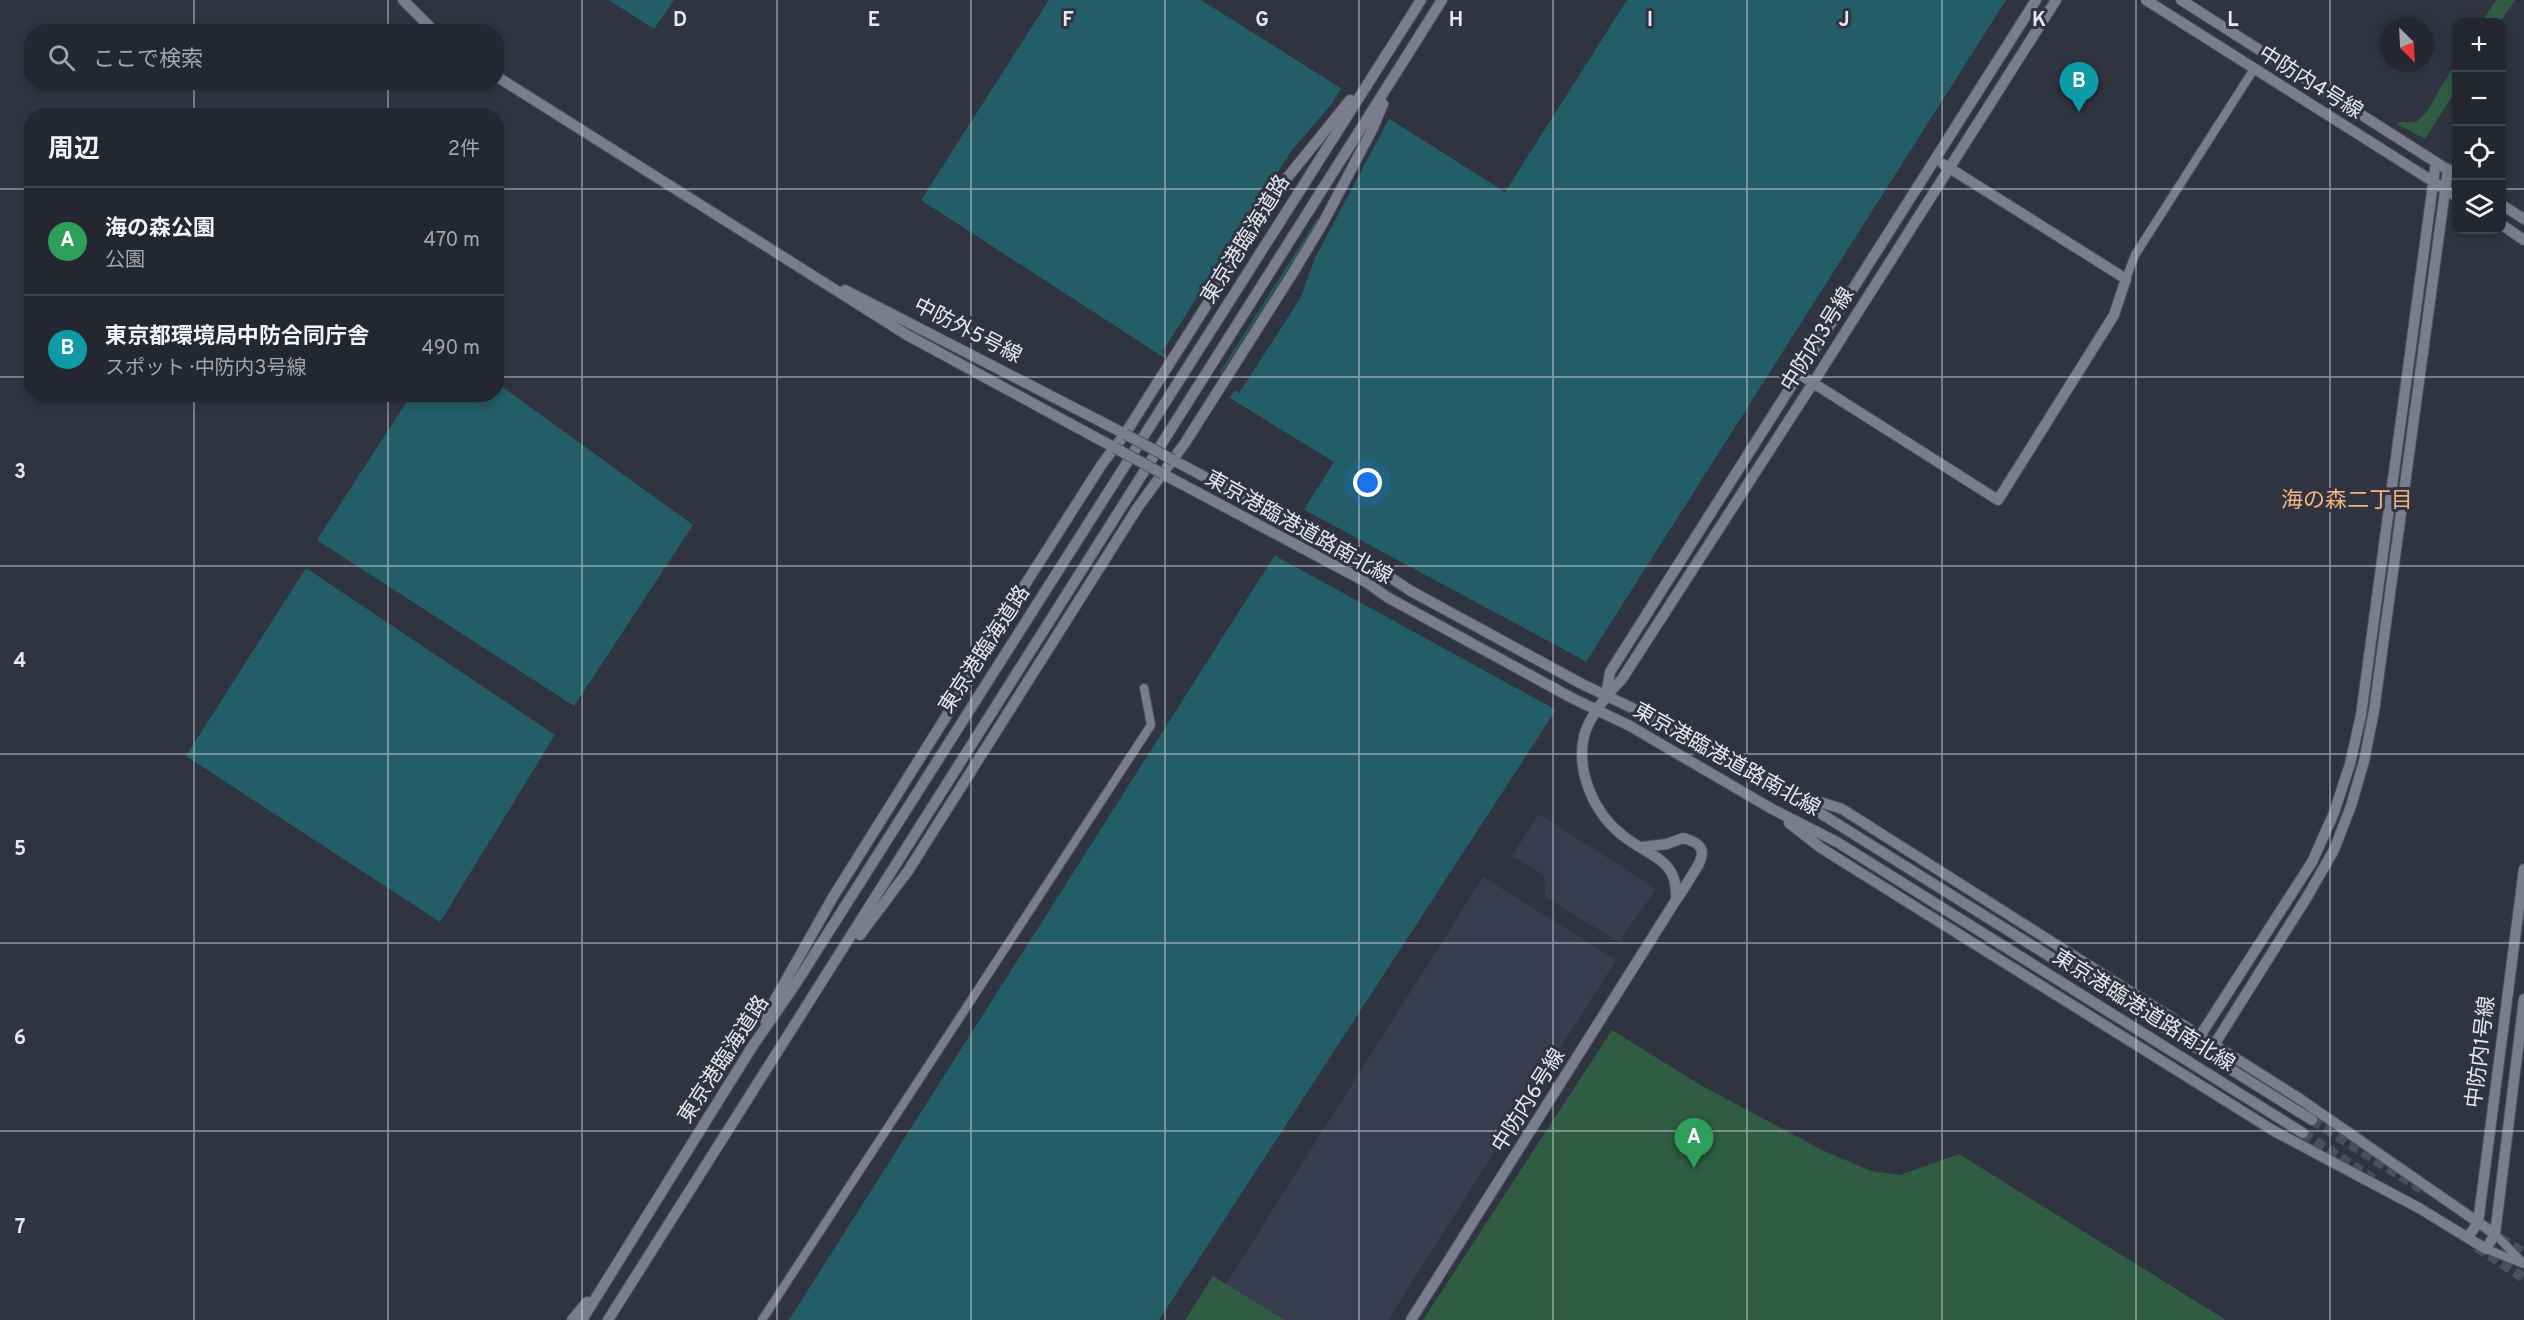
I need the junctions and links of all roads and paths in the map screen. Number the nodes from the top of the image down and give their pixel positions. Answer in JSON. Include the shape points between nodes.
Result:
{"nodes":[{"id":1,"x":404,"y":0,"type":"edge"},
{"id":2,"x":1421,"y":0,"type":"edge"},
{"id":3,"x":1442,"y":0,"type":"edge"},
{"id":4,"x":2036,"y":0,"type":"edge"},
{"id":5,"x":2055,"y":0,"type":"edge"},
{"id":6,"x":2146,"y":0,"type":"edge"},
{"id":7,"x":2181,"y":0,"type":"edge"},
{"id":8,"x":427,"y":24,"type":"edge"},
{"id":9,"x":2254,"y":69,"type":"junction"},
{"id":10,"x":1397,"y":72,"type":"junction"},
{"id":11,"x":1372,"y":75,"type":"junction"},
{"id":12,"x":504,"y":81,"type":"edge"},
{"id":13,"x":1935,"y":159,"type":"junction"},
{"id":14,"x":2436,"y":162,"type":"junction"},
{"id":15,"x":1948,"y":167,"type":"junction"},
{"id":16,"x":2452,"y":172,"type":"edge"},
{"id":17,"x":2433,"y":181,"type":"junction"},
{"id":18,"x":2445,"y":189,"type":"junction"},
{"id":19,"x":2452,"y":193,"type":"edge"},
{"id":20,"x":2506,"y":207,"type":"edge"},
{"id":21,"x":2524,"y":219,"type":"edge"},
{"id":22,"x":2506,"y":228,"type":"edge"},
{"id":23,"x":2524,"y":240,"type":"edge"},
{"id":24,"x":791,"y":263,"type":"junction"},
{"id":25,"x":2126,"y":279,"type":"junction"},
{"id":26,"x":1799,"y":374,"type":"junction"},
{"id":27,"x":1813,"y":383,"type":"junction"},
{"id":28,"x":1125,"y":434,"type":"junction"},
{"id":29,"x":1115,"y":447,"type":"junction"},
{"id":30,"x":1173,"y":460,"type":"junction"},
{"id":31,"x":1163,"y":474,"type":"junction"},
{"id":32,"x":1144,"y":688,"type":"dead end"},
{"id":33,"x":1606,"y":695,"type":"junction"},
{"id":34,"x":1598,"y":711,"type":"junction"},
{"id":35,"x":1783,"y":790,"type":"junction"},
{"id":36,"x":1772,"y":809,"type":"junction"},
{"id":37,"x":1642,"y":847,"type":"junction"},
{"id":38,"x":2524,"y":869,"type":"edge"},
{"id":39,"x":1672,"y":872,"type":"junction"},
{"id":40,"x":1693,"y":873,"type":"junction"},
{"id":41,"x":1676,"y":900,"type":"junction"},
{"id":42,"x":2524,"y":999,"type":"edge"},
{"id":43,"x":809,"y":1003,"type":"junction"},
{"id":44,"x":2200,"y":1036,"type":"junction"},
{"id":45,"x":2214,"y":1045,"type":"junction"},
{"id":46,"x":752,"y":1047,"type":"junction"},
{"id":47,"x":2312,"y":1120,"type":"tunnel mouth"},
{"id":48,"x":2303,"y":1133,"type":"tunnel mouth"},
{"id":49,"x":2478,"y":1223,"type":"junction"},
{"id":50,"x":2495,"y":1234,"type":"junction"},
{"id":51,"x":2468,"y":1237,"type":"junction"},
{"id":52,"x":2486,"y":1249,"type":"junction"},
{"id":53,"x":2523,"y":1263,"type":"edge"},
{"id":54,"x":603,"y":1284,"type":"junction"},
{"id":55,"x":611,"y":1317,"type":"edge"},
{"id":56,"x":572,"y":1320,"type":"edge"},
{"id":57,"x":582,"y":1320,"type":"edge"},
{"id":58,"x":762,"y":1320,"type":"edge"},
{"id":59,"x":1411,"y":1320,"type":"edge"}],
"edges":[{"from":1,"to":8,"type":"street"},
{"from":2,"to":11,"type":"street","name":"東京港臨海道路"},
{"from":3,"to":10,"type":"street","name":"東京港臨海道路"},
{"from":4,"to":13,"type":"street","name":"中防内3号線"},
{"from":5,"to":15,"type":"street","name":"中防内3号線"},
{"from":6,"to":9,"type":"street","name":"中防内4号線"},
{"from":7,"to":14,"type":"street","name":"中防内4号線"},
{"from":9,"to":17,"type":"street","name":"中防内4号線"},
{"from":9,"to":25,"type":"street","via":[[2135,255]]},
{"from":10,"to":30,"type":"street","via":[[1373,128],[1323,223]]},
{"from":10,"to":43,"type":"street","name":"東京港臨海道路"},
{"from":11,"to":28,"type":"street","via":[[1287,178]]},
{"from":11,"to":46,"type":"street","name":"東京港臨海道路","via":[[794,988]]},
{"from":12,"to":24,"type":"street","name":"中防外5号線"},
{"from":13,"to":15,"type":"street"},
{"from":13,"to":26,"type":"street","name":"中防内3号線"},
{"from":14,"to":16,"type":"street","name":"中防内4号線"},
{"from":14,"to":17,"type":"street"},
{"from":15,"to":25,"type":"street"},
{"from":15,"to":27,"type":"street","name":"中防内3号線"},
{"from":16,"to":18,"type":"street"},
{"from":17,"to":18,"type":"street","name":"中防内4号線"},
{"from":17,"to":44,"type":"street","via":[[2361,715],[2350,764],[2312,862]]},
{"from":18,"to":19,"type":"street","name":"中防内4号線"},
{"from":18,"to":45,"type":"street","via":[[2364,761],[2334,850]]},
{"from":20,"to":21,"type":"street"},
{"from":22,"to":23,"type":"street"},
{"from":24,"to":28,"type":"street","name":"中防外5号線"},
{"from":24,"to":29,"type":"street","name":"中防外5号線","via":[[907,335]]},
{"from":25,"to":27,"type":"street","via":[[2114,315],[1998,500]]},
{"from":26,"to":27,"type":"street"},
{"from":26,"to":33,"type":"street","name":"中防内3号線","via":[[1610,672]]},
{"from":27,"to":33,"type":"street","name":"中防内3号線","via":[[1622,679]]},
{"from":28,"to":29,"type":"street"},
{"from":28,"to":30,"type":"street","name":"東京港臨港道路南北線","bridge":true},
{"from":29,"to":31,"type":"street","name":"東京港臨港道路南北線","bridge":true},
{"from":29,"to":46,"type":"street","via":[[996,630],[833,897]]},
{"from":30,"to":31,"type":"street","bridge":true},
{"from":30,"to":33,"type":"street","name":"東京港臨港道路南北線"},
{"from":31,"to":34,"type":"street","name":"東京港臨港道路南北線"},
{"from":31,"to":43,"type":"street","via":[[1138,507],[908,871]]},
{"from":32,"to":58,"type":"street","via":[[1151,725]]},
{"from":33,"to":34,"type":"street","name":"中防内3号線"},
{"from":33,"to":35,"type":"street","name":"東京港臨港道路南北線"},
{"from":34,"to":36,"type":"street","name":"東京港臨港道路南北線"},
{"from":34,"to":37,"type":"street","via":[[1584,742],[1583,763],[1590,791],[1610,825]]},
{"from":35,"to":44,"type":"street","via":[[1842,809]]},
{"from":35,"to":47,"type":"street","name":"東京港臨港道路南北線"},
{"from":36,"to":48,"type":"street","name":"東京港臨港道路南北線","via":[[1837,842]]},
{"from":36,"to":51,"type":"street","via":[[1821,848],[2274,1131]]},
{"from":37,"to":39,"type":"street"},
{"from":37,"to":40,"type":"street","name":"中防内6号線","via":[[1683,838],[1691,840],[1703,856],[1702,864]]},
{"from":38,"to":49,"type":"street","name":"中防内1号線"},
{"from":39,"to":40,"type":"street","via":[[1680,876]]},
{"from":39,"to":41,"type":"street"},
{"from":40,"to":41,"type":"street","name":"中防内6号線"},
{"from":41,"to":59,"type":"street","name":"中防内6号線"},
{"from":42,"to":50,"type":"street","name":"中防内1号線"},
{"from":43,"to":55,"type":"street","name":"東京港臨海道路"},
{"from":44,"to":45,"type":"street"},
{"from":45,"to":49,"type":"street","via":[[2355,1136]]},
{"from":46,"to":54,"type":"street","name":"東京港臨海道路"},
{"from":49,"to":50,"type":"street"},
{"from":49,"to":51,"type":"street","name":"中防内1号線"},
{"from":50,"to":52,"type":"street","name":"中防内1号線"},
{"from":50,"to":53,"type":"street"},
{"from":51,"to":52,"type":"street"},
{"from":52,"to":53,"type":"street"},
{"from":54,"to":56,"type":"street"},
{"from":54,"to":57,"type":"street","name":"東京港臨海道路"}]}
